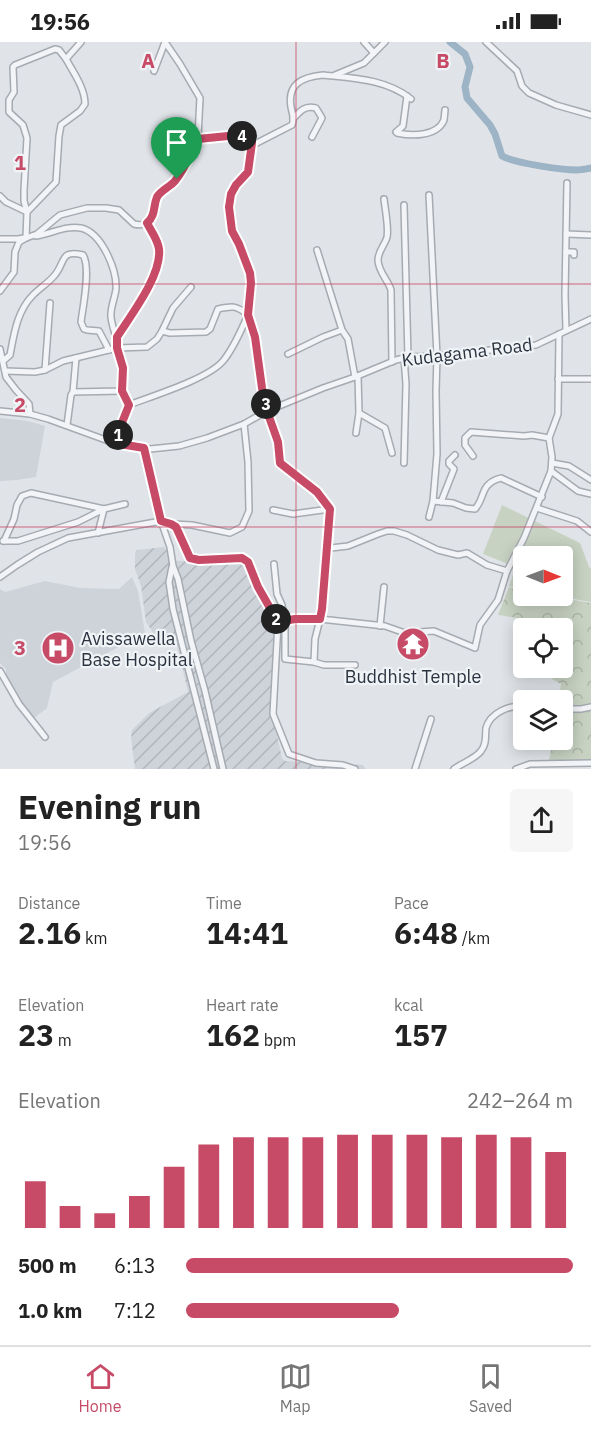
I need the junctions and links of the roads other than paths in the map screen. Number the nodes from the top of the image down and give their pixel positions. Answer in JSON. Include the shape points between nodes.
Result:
{"nodes":[{"id":1,"x":52,"y":42,"type":"edge"},
{"id":2,"x":81,"y":42,"type":"edge"},
{"id":3,"x":165,"y":42,"type":"edge"},
{"id":4,"x":364,"y":42,"type":"edge"},
{"id":5,"x":385,"y":42,"type":"edge"},
{"id":6,"x":486,"y":42,"type":"edge"},
{"id":7,"x":59,"y":50,"type":"junction"},
{"id":8,"x":374,"y":53,"type":"junction"},
{"id":9,"x":66,"y":58,"type":"junction"},
{"id":10,"x":353,"y":61,"type":"dead end"},
{"id":11,"x":361,"y":65,"type":"junction"},
{"id":12,"x":154,"y":71,"type":"dead end"},
{"id":13,"x":333,"y":76,"type":"junction"},
{"id":14,"x":445,"y":110,"type":"dead end"},
{"id":15,"x":591,"y":116,"type":"edge"},
{"id":16,"x":293,"y":119,"type":"junction"},
{"id":17,"x":312,"y":136,"type":"dead end"},
{"id":18,"x":198,"y":139,"type":"junction"},
{"id":19,"x":251,"y":146,"type":"junction"},
{"id":20,"x":567,"y":183,"type":"dead end"},
{"id":21,"x":429,"y":195,"type":"dead end"},
{"id":22,"x":0,"y":196,"type":"edge"},
{"id":23,"x":384,"y":199,"type":"dead end"},
{"id":24,"x":404,"y":205,"type":"dead end"},
{"id":25,"x":27,"y":212,"type":"junction"},
{"id":26,"x":147,"y":223,"type":"junction"},
{"id":27,"x":566,"y":234,"type":"junction"},
{"id":28,"x":591,"y":235,"type":"edge"},
{"id":29,"x":26,"y":238,"type":"junction"},
{"id":30,"x":0,"y":239,"type":"edge"},
{"id":31,"x":317,"y":250,"type":"dead end"},
{"id":32,"x":566,"y":252,"type":"junction"},
{"id":33,"x":574,"y":255,"type":"dead end"},
{"id":34,"x":191,"y":287,"type":"dead end"},
{"id":35,"x":0,"y":291,"type":"edge"},
{"id":36,"x":50,"y":303,"type":"dead end"},
{"id":37,"x":248,"y":315,"type":"junction"},
{"id":38,"x":591,"y":319,"type":"edge"},
{"id":39,"x":342,"y":330,"type":"junction"},
{"id":40,"x":567,"y":330,"type":"junction"},
{"id":41,"x":162,"y":331,"type":"junction"},
{"id":42,"x":559,"y":334,"type":"junction"},
{"id":43,"x":117,"y":337,"type":"junction"},
{"id":44,"x":117,"y":348,"type":"junction"},
{"id":45,"x":0,"y":349,"type":"edge"},
{"id":46,"x":109,"y":350,"type":"junction"},
{"id":47,"x":288,"y":354,"type":"dead end"},
{"id":48,"x":437,"y":356,"type":"junction"},
{"id":49,"x":406,"y":357,"type":"junction"},
{"id":50,"x":76,"y":358,"type":"junction"},
{"id":51,"x":3,"y":361,"type":"junction"},
{"id":52,"x":392,"y":362,"type":"junction"},
{"id":53,"x":45,"y":370,"type":"junction"},
{"id":54,"x":5,"y":372,"type":"junction"},
{"id":55,"x":357,"y":377,"type":"junction"},
{"id":56,"x":591,"y":379,"type":"edge"},
{"id":57,"x":558,"y":380,"type":"junction"},
{"id":58,"x":122,"y":391,"type":"junction"},
{"id":59,"x":73,"y":392,"type":"junction"},
{"id":60,"x":129,"y":405,"type":"junction"},
{"id":61,"x":0,"y":411,"type":"edge"},
{"id":62,"x":267,"y":411,"type":"junction"},
{"id":63,"x":359,"y":413,"type":"junction"},
{"id":64,"x":30,"y":414,"type":"junction"},
{"id":65,"x":243,"y":424,"type":"junction"},
{"id":66,"x":67,"y":425,"type":"junction"},
{"id":67,"x":356,"y":433,"type":"dead end"},
{"id":68,"x":549,"y":438,"type":"junction"},
{"id":69,"x":114,"y":443,"type":"junction"},
{"id":70,"x":144,"y":448,"type":"junction"},
{"id":71,"x":392,"y":453,"type":"dead end"},
{"id":72,"x":455,"y":454,"type":"dead end"},
{"id":73,"x":473,"y":456,"type":"dead end"},
{"id":74,"x":404,"y":463,"type":"dead end"},
{"id":75,"x":552,"y":463,"type":"junction"},
{"id":76,"x":551,"y":471,"type":"junction"},
{"id":77,"x":591,"y":480,"type":"edge"},
{"id":78,"x":591,"y":494,"type":"edge"},
{"id":79,"x":542,"y":496,"type":"junction"},
{"id":80,"x":433,"y":501,"type":"junction"},
{"id":81,"x":441,"y":502,"type":"junction"},
{"id":82,"x":126,"y":504,"type":"dead end"},
{"id":83,"x":537,"y":508,"type":"junction"},
{"id":84,"x":104,"y":509,"type":"junction"},
{"id":85,"x":330,"y":509,"type":"junction"},
{"id":86,"x":273,"y":510,"type":"dead end"},
{"id":87,"x":429,"y":517,"type":"dead end"},
{"id":88,"x":161,"y":521,"type":"junction"},
{"id":89,"x":171,"y":524,"type":"junction"},
{"id":90,"x":591,"y":532,"type":"edge"},
{"id":91,"x":98,"y":533,"type":"junction"},
{"id":92,"x":2,"y":541,"type":"edge"},
{"id":93,"x":327,"y":546,"type":"junction"},
{"id":94,"x":274,"y":564,"type":"dead end"},
{"id":95,"x":173,"y":566,"type":"junction"},
{"id":96,"x":507,"y":571,"type":"junction"},
{"id":97,"x":0,"y":577,"type":"edge"},
{"id":98,"x":384,"y":586,"type":"dead end"},
{"id":99,"x":320,"y":619,"type":"junction"},
{"id":100,"x":278,"y":622,"type":"junction"},
{"id":101,"x":285,"y":622,"type":"junction"},
{"id":102,"x":380,"y":626,"type":"junction"},
{"id":103,"x":314,"y":662,"type":"junction"},
{"id":104,"x":355,"y":666,"type":"dead end"},
{"id":105,"x":0,"y":671,"type":"edge"},
{"id":106,"x":2,"y":681,"type":"edge"},
{"id":107,"x":513,"y":706,"type":"edge"},
{"id":108,"x":591,"y":707,"type":"edge"},
{"id":109,"x":573,"y":709,"type":"edge"},
{"id":110,"x":431,"y":718,"type":"dead end"},
{"id":111,"x":45,"y":737,"type":"dead end"},
{"id":112,"x":591,"y":763,"type":"edge"},
{"id":113,"x":214,"y":769,"type":"edge"},
{"id":114,"x":223,"y":769,"type":"edge"},
{"id":115,"x":355,"y":769,"type":"edge"},
{"id":116,"x":415,"y":769,"type":"edge"},
{"id":117,"x":454,"y":769,"type":"edge"},
{"id":118,"x":516,"y":769,"type":"edge"}],
"edges":[{"from":1,"to":7,"type":"street"},
{"from":2,"to":9,"type":"street"},
{"from":3,"to":12,"type":"street"},
{"from":3,"to":18,"type":"street","via":[[200,98]]},
{"from":4,"to":8,"type":"street"},
{"from":5,"to":8,"type":"street"},
{"from":6,"to":15,"type":"street","via":[[517,71],[522,86],[530,93]]},
{"from":7,"to":9,"type":"street"},
{"from":7,"to":25,"type":"street","via":[[13,67],[14,92],[9,112],[23,125],[27,138]]},
{"from":8,"to":11,"type":"street"},
{"from":9,"to":25,"type":"street","via":[[85,104],[61,125],[56,182]]},
{"from":10,"to":11,"type":"street"},
{"from":11,"to":13,"type":"street"},
{"from":13,"to":14,"type":"street","via":[[371,81],[409,97],[403,126],[397,134],[432,131],[444,120]]},
{"from":13,"to":16,"type":"street","via":[[315,75],[297,82],[291,90]]},
{"from":16,"to":17,"type":"street","via":[[304,108],[316,108],[322,118]]},
{"from":16,"to":19,"type":"street","via":[[292,125]]},
{"from":18,"to":19,"type":"street","via":[[238,135],[249,137]]},
{"from":18,"to":26,"type":"street","via":[[177,179],[159,194],[154,214]]},
{"from":19,"to":37,"type":"street","via":[[248,172],[231,194],[229,207],[232,231],[250,273]]},
{"from":20,"to":27,"type":"street"},
{"from":21,"to":48,"type":"street"},
{"from":22,"to":25,"type":"street"},
{"from":23,"to":52,"type":"street","via":[[387,236],[378,261],[391,290]]},
{"from":24,"to":49,"type":"street"},
{"from":25,"to":29,"type":"street"},
{"from":26,"to":29,"type":"street","via":[[134,224],[119,210],[87,208],[60,215]]},
{"from":26,"to":43,"type":"street","via":[[159,247],[154,277]]},
{"from":27,"to":28,"type":"street"},
{"from":27,"to":32,"type":"street"},
{"from":29,"to":30,"type":"street"},
{"from":29,"to":35,"type":"street","via":[[16,248],[13,276]]},
{"from":29,"to":43,"type":"street","via":[[80,228],[97,238],[112,262],[116,288],[111,315]]},
{"from":31,"to":39,"type":"street"},
{"from":32,"to":33,"type":"street"},
{"from":32,"to":40,"type":"street"},
{"from":34,"to":41,"type":"street","via":[[173,308]]},
{"from":36,"to":53,"type":"street"},
{"from":37,"to":41,"type":"street","via":[[231,306],[218,309],[206,332]]},
{"from":37,"to":60,"type":"street","via":[[216,367],[192,381]]},
{"from":37,"to":62,"type":"street"},
{"from":38,"to":40,"type":"street","name":"Kudagama Road"},
{"from":39,"to":47,"type":"street"},
{"from":39,"to":55,"type":"street"},
{"from":40,"to":42,"type":"street","name":"Kudagama Road"},
{"from":41,"to":44,"type":"street","via":[[147,347]]},
{"from":42,"to":48,"type":"street","name":"Kudagama Road","via":[[536,345]]},
{"from":42,"to":57,"type":"street"},
{"from":43,"to":44,"type":"street"},
{"from":44,"to":46,"type":"street"},
{"from":44,"to":58,"type":"street","via":[[123,368]]},
{"from":45,"to":51,"type":"street"},
{"from":46,"to":50,"type":"street"},
{"from":46,"to":51,"type":"street","via":[[99,331],[84,329],[81,322],[86,257],[69,253],[56,275],[31,296],[21,313],[10,355]]},
{"from":48,"to":49,"type":"street","name":"Kudagama Road"},
{"from":48,"to":80,"type":"street"},
{"from":49,"to":52,"type":"street","name":"Kudagama Road"},
{"from":49,"to":74,"type":"street"},
{"from":50,"to":53,"type":"street"},
{"from":50,"to":59,"type":"street"},
{"from":51,"to":54,"type":"street"},
{"from":52,"to":55,"type":"street","name":"Kudagama Road"},
{"from":53,"to":54,"type":"street"},
{"from":54,"to":64,"type":"street","via":[[29,404]]},
{"from":55,"to":62,"type":"street","name":"Kudagama Road"},
{"from":55,"to":63,"type":"street"},
{"from":56,"to":57,"type":"street"},
{"from":57,"to":68,"type":"street","via":[[558,414]]},
{"from":58,"to":59,"type":"street"},
{"from":58,"to":60,"type":"street"},
{"from":59,"to":66,"type":"street"},
{"from":60,"to":69,"type":"street"},
{"from":61,"to":64,"type":"street","name":"Kudagama Road"},
{"from":62,"to":65,"type":"street","name":"Kudagama Road"},
{"from":62,"to":85,"type":"street","via":[[278,442],[280,463],[317,492]]},
{"from":63,"to":67,"type":"street"},
{"from":63,"to":71,"type":"street","via":[[385,428]]},
{"from":64,"to":66,"type":"street","name":"Kudagama Road"},
{"from":65,"to":70,"type":"street","name":"Kudagama Road","via":[[179,446]]},
{"from":65,"to":89,"type":"street","via":[[249,511],[242,527],[230,533]]},
{"from":66,"to":69,"type":"street","name":"Kudagama Road"},
{"from":68,"to":73,"type":"street","via":[[471,432],[465,445]]},
{"from":68,"to":75,"type":"street"},
{"from":69,"to":70,"type":"street","name":"Kudagama Road"},
{"from":70,"to":88,"type":"street"},
{"from":72,"to":81,"type":"street","via":[[449,461],[454,469]]},
{"from":75,"to":76,"type":"street"},
{"from":75,"to":77,"type":"street","via":[[569,466]]},
{"from":76,"to":78,"type":"street","via":[[578,491]]},
{"from":76,"to":79,"type":"street"},
{"from":79,"to":81,"type":"street","via":[[501,478],[488,484],[475,509]]},
{"from":79,"to":83,"type":"street"},
{"from":80,"to":81,"type":"street"},
{"from":80,"to":87,"type":"street"},
{"from":82,"to":84,"type":"street"},
{"from":83,"to":90,"type":"street","via":[[577,521]]},
{"from":83,"to":96,"type":"street"},
{"from":84,"to":91,"type":"street"},
{"from":84,"to":92,"type":"street","via":[[78,522],[18,541]]},
{"from":84,"to":92,"type":"street","via":[[31,493],[22,496]]},
{"from":85,"to":86,"type":"street","via":[[293,514]]},
{"from":85,"to":93,"type":"street"},
{"from":88,"to":89,"type":"street"},
{"from":88,"to":91,"type":"street"},
{"from":88,"to":95,"type":"street"},
{"from":89,"to":100,"type":"street","via":[[190,558],[242,558],[248,562]]},
{"from":91,"to":97,"type":"street","via":[[68,538]]},
{"from":93,"to":96,"type":"street","via":[[348,546],[394,531],[438,550],[467,554]]},
{"from":93,"to":99,"type":"street"},
{"from":94,"to":101,"type":"street"},
{"from":95,"to":113,"type":"street","via":[[169,582],[173,609]]},
{"from":95,"to":114,"type":"street"},
{"from":96,"to":102,"type":"street","via":[[498,600],[480,625],[475,648],[434,631],[405,633]]},
{"from":98,"to":102,"type":"street"},
{"from":99,"to":101,"type":"street"},
{"from":99,"to":102,"type":"street"},
{"from":99,"to":103,"type":"street"},
{"from":100,"to":101,"type":"street"},
{"from":100,"to":115,"type":"street","via":[[273,714],[289,754]]},
{"from":101,"to":103,"type":"street","via":[[285,659]]},
{"from":103,"to":104,"type":"street"},
{"from":105,"to":106,"type":"street"},
{"from":106,"to":111,"type":"street"},
{"from":107,"to":117,"type":"street","via":[[493,716],[483,750]]},
{"from":108,"to":109,"type":"street"},
{"from":110,"to":116,"type":"street"},
{"from":112,"to":118,"type":"street","via":[[530,764]]}]}
